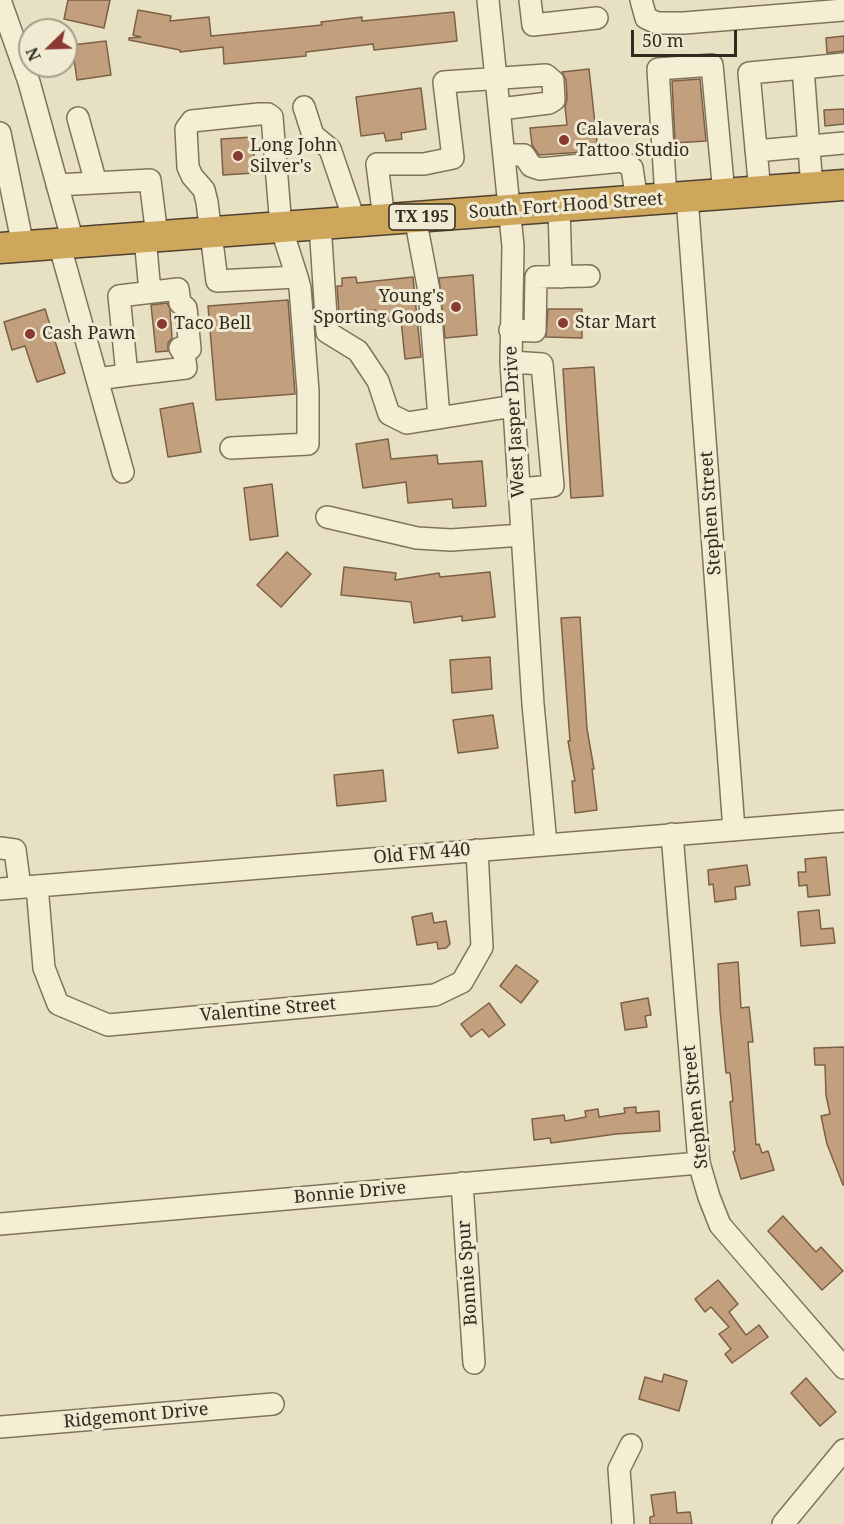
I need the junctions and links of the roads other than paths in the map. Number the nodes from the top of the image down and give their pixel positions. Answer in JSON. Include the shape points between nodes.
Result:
{"nodes":[{"id":1,"x":0,"y":0,"type":"edge"},
{"id":2,"x":489,"y":0,"type":"edge"},
{"id":3,"x":530,"y":0,"type":"edge"},
{"id":4,"x":641,"y":0,"type":"edge"},
{"id":5,"x":844,"y":10,"type":"edge"},
{"id":6,"x":597,"y":18,"type":"dead end"},
{"id":7,"x":844,"y":64,"type":"edge"},
{"id":8,"x":803,"y":68,"type":"junction"},
{"id":9,"x":496,"y":77,"type":"junction"},
{"id":10,"x":304,"y":106,"type":"dead end"},
{"id":11,"x":500,"y":109,"type":"junction"},
{"id":12,"x":78,"y":117,"type":"dead end"},
{"id":13,"x":0,"y":133,"type":"edge"},
{"id":14,"x":844,"y":143,"type":"edge"},
{"id":15,"x":809,"y":146,"type":"junction"},
{"id":16,"x":756,"y":151,"type":"junction"},
{"id":17,"x":504,"y":155,"type":"junction"},
{"id":18,"x":96,"y":183,"type":"junction"},
{"id":19,"x":57,"y":185,"type":"junction"},
{"id":20,"x":844,"y":185,"type":"edge"},
{"id":21,"x":812,"y":188,"type":"junction"},
{"id":22,"x":760,"y":192,"type":"junction"},
{"id":23,"x":724,"y":194,"type":"junction"},
{"id":24,"x":677,"y":198,"type":"junction"},
{"id":25,"x":637,"y":201,"type":"junction"},
{"id":26,"x":559,"y":207,"type":"junction"},
{"id":27,"x":510,"y":210,"type":"junction"},
{"id":28,"x":415,"y":217,"type":"junction"},
{"id":29,"x":369,"y":221,"type":"junction"},
{"id":30,"x":320,"y":224,"type":"junction"},
{"id":31,"x":281,"y":227,"type":"junction"},
{"id":32,"x":210,"y":232,"type":"junction"},
{"id":33,"x":151,"y":236,"type":"junction"},
{"id":34,"x":66,"y":243,"type":"junction"},
{"id":35,"x":11,"y":247,"type":"edge"},
{"id":36,"x":297,"y":276,"type":"junction"},
{"id":37,"x":589,"y":276,"type":"dead end"},
{"id":38,"x":561,"y":277,"type":"junction"},
{"id":39,"x":513,"y":290,"type":"junction"},
{"id":40,"x":536,"y":291,"type":"junction"},
{"id":41,"x":150,"y":292,"type":"junction"},
{"id":42,"x":510,"y":330,"type":"junction"},
{"id":43,"x":511,"y":362,"type":"junction"},
{"id":44,"x":127,"y":375,"type":"junction"},
{"id":45,"x":97,"y":379,"type":"junction"},
{"id":46,"x":514,"y":406,"type":"junction"},
{"id":47,"x":439,"y":418,"type":"junction"},
{"id":48,"x":231,"y":448,"type":"dead end"},
{"id":49,"x":123,"y":472,"type":"dead end"},
{"id":50,"x":519,"y":489,"type":"junction"},
{"id":51,"x":327,"y":517,"type":"dead end"},
{"id":52,"x":522,"y":535,"type":"junction"},
{"id":53,"x":844,"y":821,"type":"edge"},
{"id":54,"x":734,"y":830,"type":"junction"},
{"id":55,"x":672,"y":834,"type":"junction"},
{"id":56,"x":546,"y":844,"type":"junction"},
{"id":57,"x":0,"y":848,"type":"edge"},
{"id":58,"x":477,"y":850,"type":"junction"},
{"id":59,"x":19,"y":887,"type":"edge"},
{"id":60,"x":699,"y":1163,"type":"junction"},
{"id":61,"x":462,"y":1183,"type":"junction"},
{"id":62,"x":0,"y":1224,"type":"edge"},
{"id":63,"x":474,"y":1363,"type":"dead end"},
{"id":64,"x":844,"y":1368,"type":"edge"},
{"id":65,"x":273,"y":1404,"type":"dead end"},
{"id":66,"x":0,"y":1427,"type":"edge"},
{"id":67,"x":631,"y":1445,"type":"dead end"},
{"id":68,"x":844,"y":1450,"type":"edge"},
{"id":69,"x":623,"y":1524,"type":"edge"},
{"id":70,"x":783,"y":1524,"type":"edge"}],
"edges":[{"from":1,"to":19,"type":"street"},
{"from":2,"to":9,"type":"street","name":"West Jasper Drive"},
{"from":3,"to":6,"type":"street","via":[[533,25]]},
{"from":4,"to":5,"type":"street","via":[[646,18],[657,23]]},
{"from":7,"to":8,"type":"street"},
{"from":8,"to":15,"type":"street"},
{"from":8,"to":16,"type":"street","via":[[749,73]]},
{"from":9,"to":11,"type":"street","name":"West Jasper Drive"},
{"from":9,"to":11,"type":"street","via":[[546,75],[553,81],[554,100],[549,103]]},
{"from":9,"to":29,"type":"street","via":[[444,82],[453,158],[424,164],[377,164]]},
{"from":10,"to":29,"type":"street","via":[[312,135],[330,149]]},
{"from":11,"to":17,"type":"street","name":"West Jasper Drive"},
{"from":12,"to":18,"type":"street"},
{"from":13,"to":35,"type":"street"},
{"from":14,"to":15,"type":"street"},
{"from":15,"to":16,"type":"street"},
{"from":15,"to":21,"type":"street"},
{"from":16,"to":22,"type":"street"},
{"from":17,"to":25,"type":"street","via":[[524,155],[531,166],[540,169],[623,161],[632,168]]},
{"from":17,"to":27,"type":"street","name":"West Jasper Drive"},
{"from":18,"to":19,"type":"street"},
{"from":18,"to":33,"type":"street","via":[[150,180]]},
{"from":19,"to":34,"type":"street"},
{"from":20,"to":21,"type":"highway","name":"South Fort Hood Street","number":"TX 195"},
{"from":21,"to":22,"type":"highway","name":"South Fort Hood Street","number":"TX 195"},
{"from":22,"to":23,"type":"highway","name":"South Fort Hood Street","number":"TX 195"},
{"from":23,"to":24,"type":"highway","name":"South Fort Hood Street","number":"TX 195"},
{"from":23,"to":24,"type":"street","name":"Stephen Street","via":[[712,65],[658,69]]},
{"from":24,"to":25,"type":"highway","name":"South Fort Hood Street","number":"TX 195"},
{"from":24,"to":54,"type":"street","name":"Stephen Street"},
{"from":25,"to":26,"type":"highway","name":"South Fort Hood Street","number":"TX 195"},
{"from":26,"to":27,"type":"highway","name":"South Fort Hood Street","number":"TX 195"},
{"from":26,"to":38,"type":"street"},
{"from":27,"to":28,"type":"highway","name":"South Fort Hood Street","number":"TX 195"},
{"from":27,"to":39,"type":"street","name":"West Jasper Drive"},
{"from":28,"to":29,"type":"highway","name":"South Fort Hood Street","number":"TX 195"},
{"from":28,"to":47,"type":"street","via":[[429,291]]},
{"from":29,"to":30,"type":"highway","name":"South Fort Hood Street","number":"TX 195"},
{"from":30,"to":31,"type":"highway","name":"South Fort Hood Street","number":"TX 195"},
{"from":30,"to":47,"type":"street","via":[[327,332],[358,351],[378,381],[389,414],[407,423]]},
{"from":31,"to":32,"type":"highway","name":"South Fort Hood Street","number":"TX 195"},
{"from":31,"to":32,"type":"street","via":[[272,117],[259,114],[192,121],[186,129],[188,167],[204,190]]},
{"from":31,"to":36,"type":"street"},
{"from":32,"to":33,"type":"highway","name":"South Fort Hood Street","number":"TX 195"},
{"from":32,"to":36,"type":"street","via":[[217,281]]},
{"from":33,"to":34,"type":"highway","name":"South Fort Hood Street","number":"TX 195"},
{"from":33,"to":41,"type":"street"},
{"from":34,"to":35,"type":"highway","name":"South Fort Hood Street","number":"TX 195"},
{"from":34,"to":45,"type":"street"},
{"from":36,"to":48,"type":"street","via":[[308,444]]},
{"from":37,"to":38,"type":"street"},
{"from":38,"to":40,"type":"street","via":[[536,277]]},
{"from":39,"to":40,"type":"street"},
{"from":39,"to":42,"type":"street","name":"West Jasper Drive"},
{"from":40,"to":42,"type":"street","via":[[535,331]]},
{"from":41,"to":44,"type":"street","via":[[119,296]]},
{"from":41,"to":44,"type":"street","via":[[178,289],[180,349],[186,368]]},
{"from":42,"to":43,"type":"street","name":"West Jasper Drive"},
{"from":43,"to":46,"type":"street","name":"West Jasper Drive"},
{"from":43,"to":50,"type":"street","via":[[543,364],[554,486]]},
{"from":44,"to":45,"type":"street"},
{"from":45,"to":49,"type":"street"},
{"from":46,"to":47,"type":"street"},
{"from":46,"to":50,"type":"street","name":"West Jasper Drive"},
{"from":50,"to":52,"type":"street","name":"West Jasper Drive"},
{"from":51,"to":52,"type":"street","via":[[417,538]]},
{"from":52,"to":56,"type":"street","name":"West Jasper Drive"},
{"from":53,"to":54,"type":"street","name":"Old FM 440"},
{"from":54,"to":55,"type":"street","name":"Old FM 440"},
{"from":55,"to":56,"type":"street","name":"Old FM 440"},
{"from":55,"to":60,"type":"street","name":"Stephen Street"},
{"from":56,"to":58,"type":"street","name":"Old FM 440"},
{"from":57,"to":59,"type":"street","name":"Valentine Street","via":[[15,850]]},
{"from":58,"to":59,"type":"street","name":"Old FM 440"},
{"from":58,"to":59,"type":"street","name":"Valentine Street","via":[[482,947],[462,982],[435,995],[108,1025],[58,1004]]},
{"from":60,"to":61,"type":"street","name":"Bonnie Drive"},
{"from":60,"to":64,"type":"street","name":"Stephen Street","via":[[720,1225]]},
{"from":61,"to":62,"type":"street","name":"Bonnie Drive"},
{"from":61,"to":63,"type":"street","name":"Bonnie Spur"},
{"from":65,"to":66,"type":"street","name":"Ridgemont Drive"},
{"from":67,"to":69,"type":"street","via":[[619,1469]]},
{"from":68,"to":70,"type":"street"}]}
